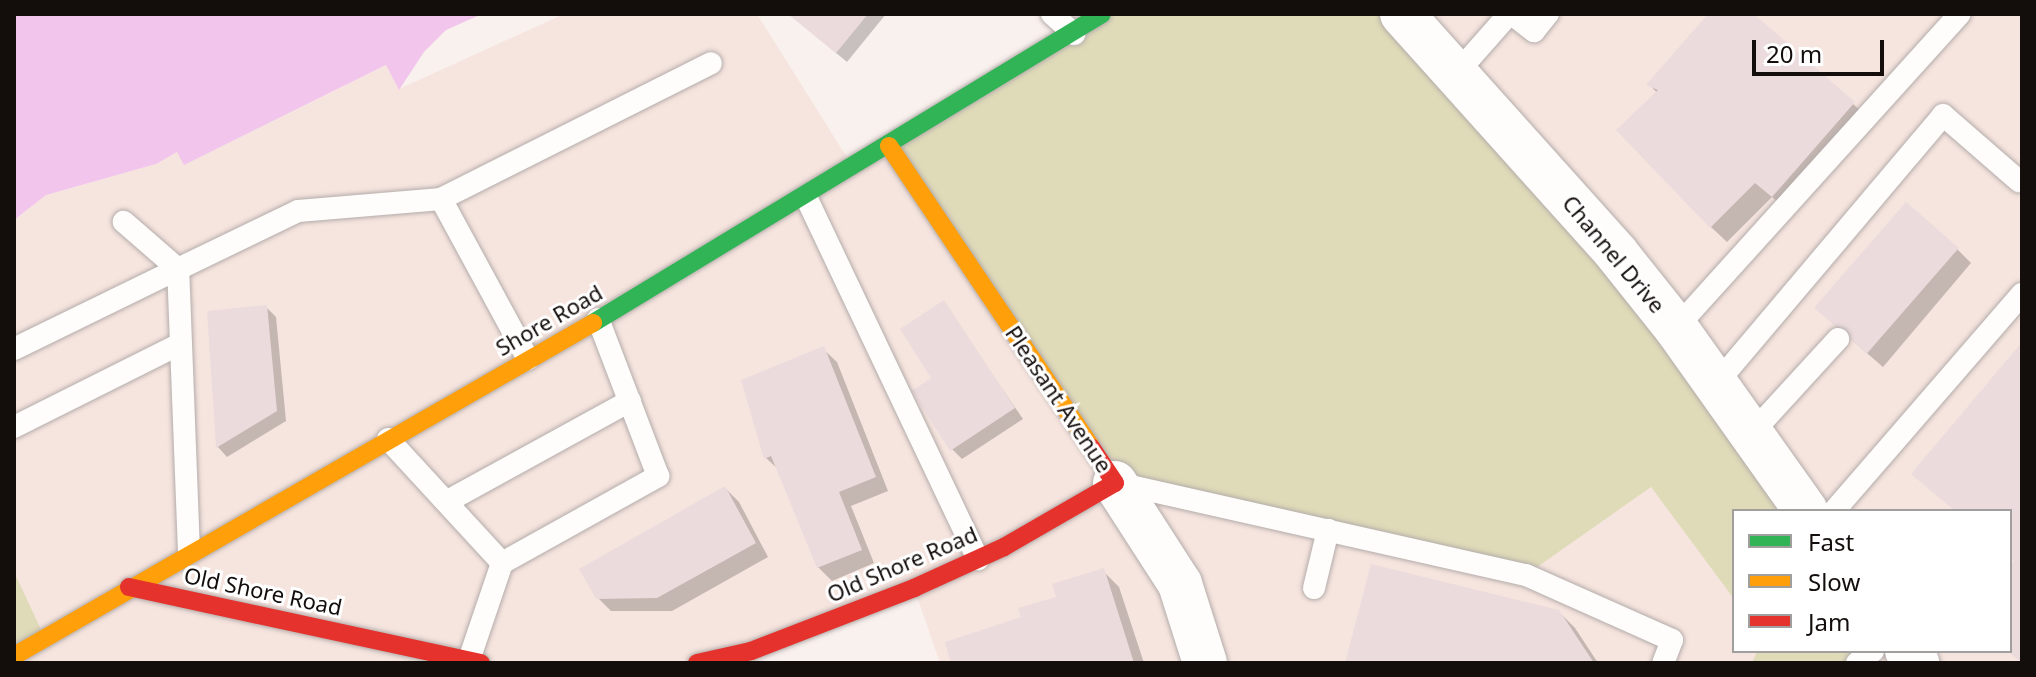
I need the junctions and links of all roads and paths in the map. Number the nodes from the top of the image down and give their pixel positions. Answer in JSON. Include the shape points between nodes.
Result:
{"nodes":[{"id":1,"x":1052,"y":14,"type":"edge"},
{"id":2,"x":1102,"y":14,"type":"edge"},
{"id":3,"x":1402,"y":14,"type":"edge"},
{"id":4,"x":1510,"y":14,"type":"edge"},
{"id":5,"x":1548,"y":14,"type":"edge"},
{"id":6,"x":1960,"y":14,"type":"edge"},
{"id":7,"x":1074,"y":34,"type":"junction"},
{"id":8,"x":711,"y":63,"type":"dead end"},
{"id":9,"x":1456,"y":74,"type":"junction"},
{"id":10,"x":889,"y":146,"type":"junction"},
{"id":11,"x":2019,"y":181,"type":"dead end"},
{"id":12,"x":806,"y":197,"type":"junction"},
{"id":13,"x":441,"y":199,"type":"junction"},
{"id":14,"x":124,"y":222,"type":"dead end"},
{"id":15,"x":178,"y":269,"type":"junction"},
{"id":16,"x":2022,"y":294,"type":"edge"},
{"id":17,"x":598,"y":319,"type":"junction"},
{"id":18,"x":1676,"y":328,"type":"junction"},
{"id":19,"x":1838,"y":339,"type":"dead end"},
{"id":20,"x":180,"y":344,"type":"junction"},
{"id":21,"x":14,"y":349,"type":"edge"},
{"id":22,"x":528,"y":359,"type":"junction"},
{"id":23,"x":1716,"y":384,"type":"junction"},
{"id":24,"x":630,"y":401,"type":"junction"},
{"id":25,"x":14,"y":427,"type":"edge"},
{"id":26,"x":1751,"y":434,"type":"junction"},
{"id":27,"x":388,"y":439,"type":"junction"},
{"id":28,"x":1115,"y":483,"type":"junction"},
{"id":29,"x":446,"y":502,"type":"junction"},
{"id":30,"x":1805,"y":509,"type":"edge"},
{"id":31,"x":1836,"y":509,"type":"edge"},
{"id":32,"x":1328,"y":530,"type":"junction"},
{"id":33,"x":189,"y":552,"type":"junction"},
{"id":34,"x":978,"y":559,"type":"junction"},
{"id":35,"x":502,"y":563,"type":"junction"},
{"id":36,"x":129,"y":587,"type":"junction"},
{"id":37,"x":1314,"y":588,"type":"dead end"},
{"id":38,"x":14,"y":656,"type":"edge"},
{"id":39,"x":430,"y":658,"type":"edge"},
{"id":40,"x":475,"y":662,"type":"edge"},
{"id":41,"x":697,"y":663,"type":"edge"},
{"id":42,"x":1205,"y":663,"type":"edge"},
{"id":43,"x":1663,"y":663,"type":"edge"}],
"edges":[{"from":1,"to":7,"type":"lane"},
{"from":2,"to":7,"type":"main road","name":"Shore Road"},
{"from":3,"to":9,"type":"street","name":"Channel Drive"},
{"from":4,"to":5,"type":"lane","via":[[1534,31]]},
{"from":4,"to":9,"type":"lane"},
{"from":6,"to":18,"type":"lane"},
{"from":7,"to":10,"type":"main road","name":"Shore Road"},
{"from":8,"to":13,"type":"lane"},
{"from":9,"to":18,"type":"street","name":"Channel Drive"},
{"from":10,"to":12,"type":"main road","name":"Shore Road"},
{"from":10,"to":28,"type":"main road","name":"Pleasant Avenue"},
{"from":11,"to":23,"type":"lane","via":[[1943,115]]},
{"from":12,"to":17,"type":"main road","name":"Shore Road"},
{"from":12,"to":34,"type":"lane"},
{"from":13,"to":15,"type":"lane","via":[[298,211]]},
{"from":13,"to":22,"type":"lane"},
{"from":14,"to":15,"type":"lane"},
{"from":15,"to":20,"type":"lane"},
{"from":15,"to":21,"type":"lane"},
{"from":16,"to":31,"type":"lane"},
{"from":17,"to":22,"type":"main road","name":"Shore Road"},
{"from":17,"to":24,"type":"lane"},
{"from":18,"to":23,"type":"street","name":"Channel Drive"},
{"from":19,"to":26,"type":"lane"},
{"from":20,"to":25,"type":"lane"},
{"from":20,"to":33,"type":"lane"},
{"from":22,"to":27,"type":"main road","name":"Shore Road"},
{"from":23,"to":26,"type":"street","name":"Channel Drive"},
{"from":24,"to":29,"type":"lane"},
{"from":24,"to":35,"type":"lane","via":[[658,476]]},
{"from":26,"to":30,"type":"street","name":"Channel Drive"},
{"from":27,"to":29,"type":"lane"},
{"from":27,"to":33,"type":"main road","name":"Shore Road"},
{"from":28,"to":32,"type":"lane"},
{"from":28,"to":34,"type":"main road","name":"Old Shore Road"},
{"from":28,"to":42,"type":"street","name":"Pleasant Avenue","via":[[1180,584]]},
{"from":29,"to":35,"type":"lane"},
{"from":32,"to":37,"type":"lane"},
{"from":32,"to":43,"type":"lane","via":[[1526,575],[1571,592],[1672,640]]},
{"from":33,"to":36,"type":"main road","name":"Shore Road"},
{"from":34,"to":41,"type":"main road","name":"Old Shore Road","via":[[751,651]]},
{"from":35,"to":40,"type":"lane"},
{"from":36,"to":38,"type":"main road","name":"Shore Road"},
{"from":36,"to":39,"type":"main road","name":"Old Shore Road"},
{"from":39,"to":40,"type":"main road","name":"Old Shore Road"}]}
